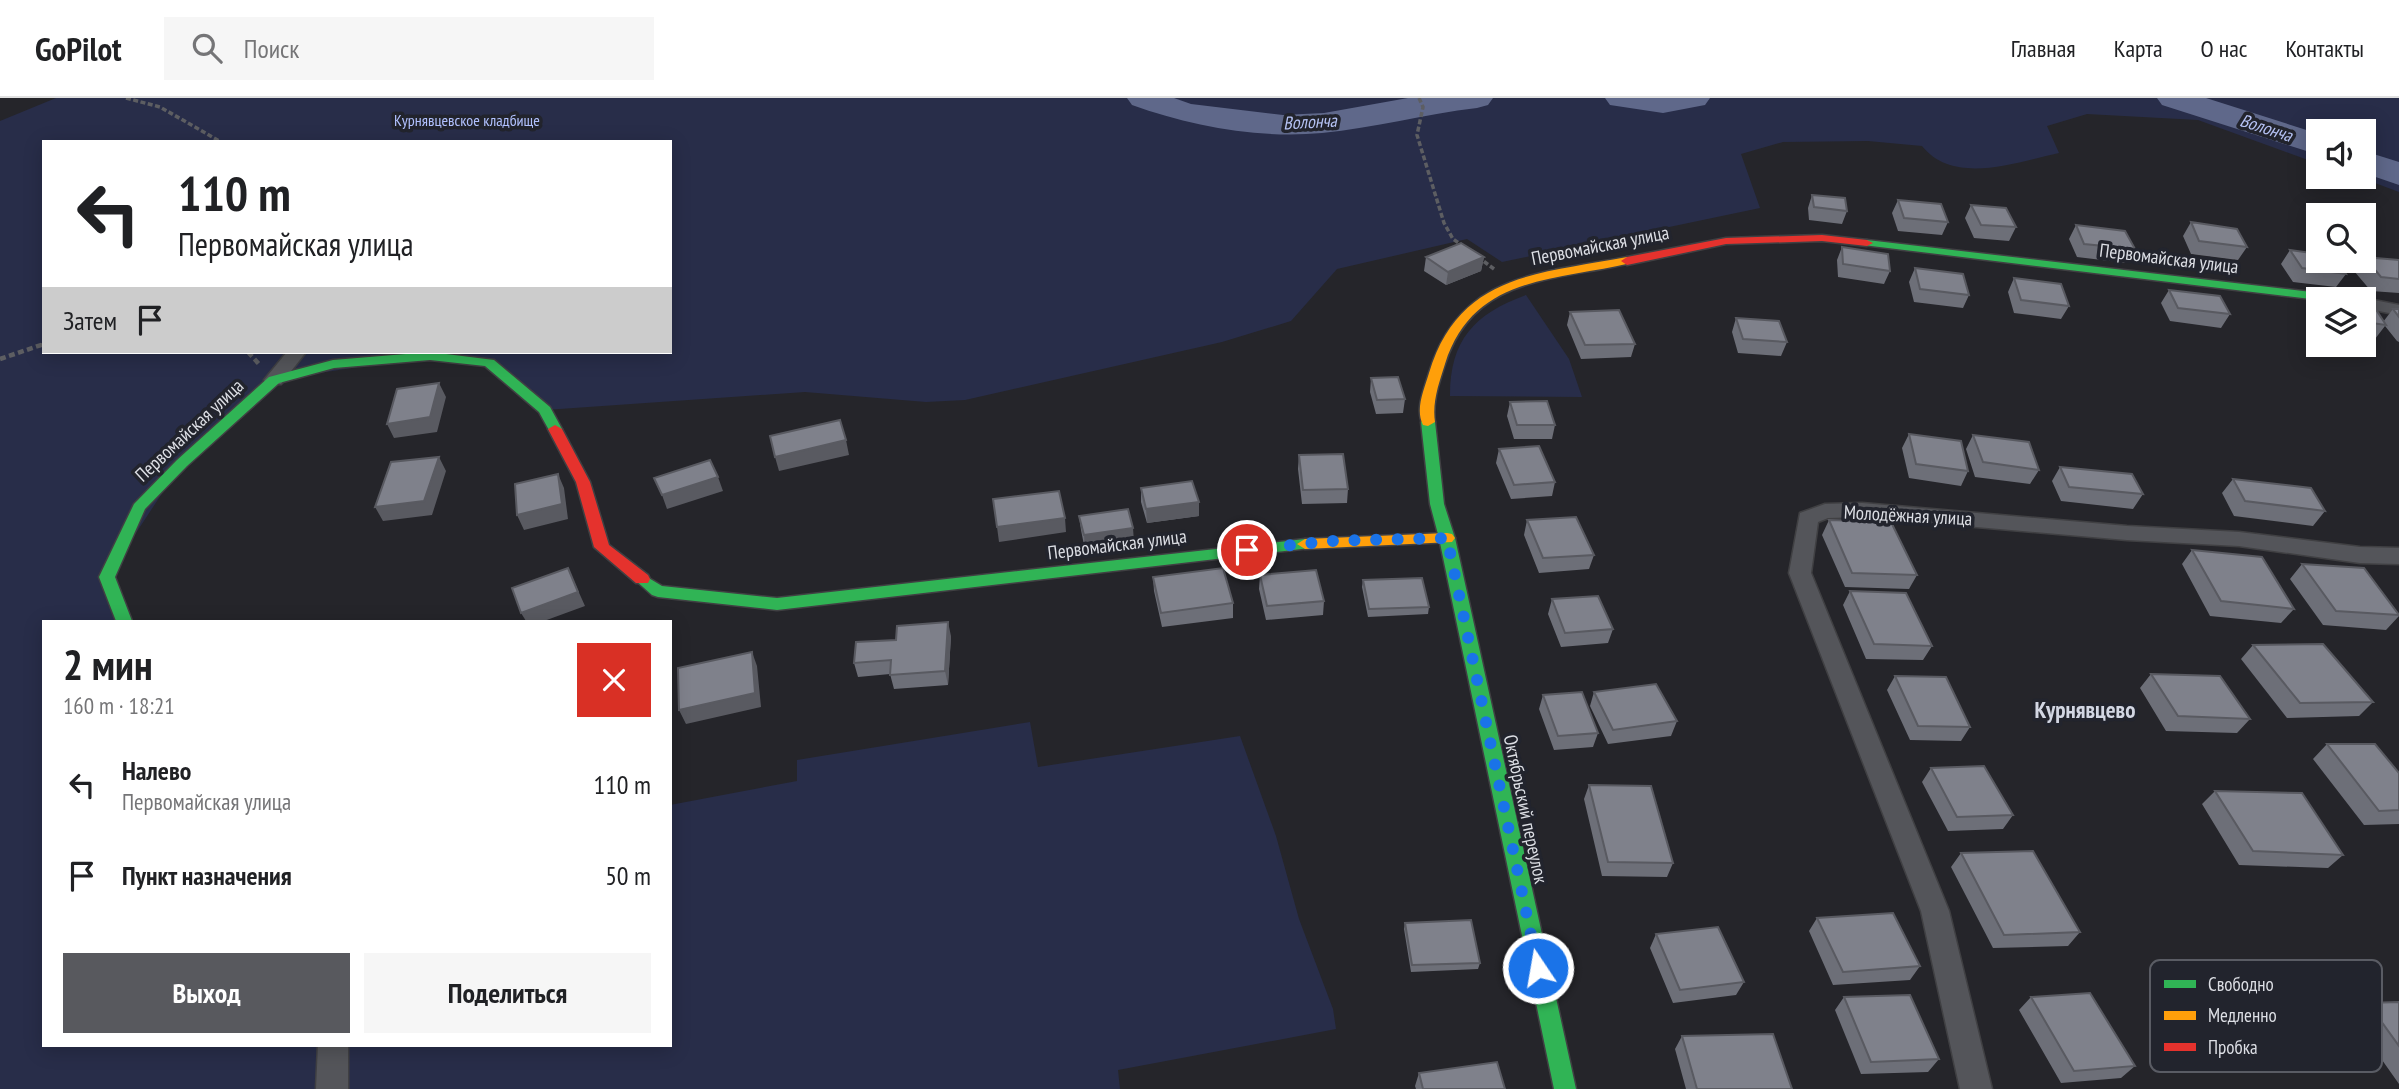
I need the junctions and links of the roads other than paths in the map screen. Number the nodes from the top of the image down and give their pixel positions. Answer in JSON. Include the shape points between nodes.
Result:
{"nodes":[{"id":1,"x":2306,"y":295,"type":"edge"},
{"id":2,"x":2376,"y":305,"type":"edge"},
{"id":3,"x":2399,"y":310,"type":"edge"},
{"id":4,"x":295,"y":354,"type":"edge"},
{"id":5,"x":485,"y":358,"type":"edge"},
{"id":6,"x":274,"y":380,"type":"junction"},
{"id":7,"x":1447,"y":538,"type":"junction"},
{"id":8,"x":2399,"y":556,"type":"edge"},
{"id":9,"x":124,"y":620,"type":"edge"},
{"id":10,"x":333,"y":1047,"type":"edge"},
{"id":11,"x":332,"y":1089,"type":"edge"},
{"id":12,"x":1565,"y":1089,"type":"edge"},
{"id":13,"x":1976,"y":1089,"type":"edge"}],
"edges":[{"from":1,"to":7,"type":"street","name":"Первомайская улица","via":[[1822,238],[1726,241],[1514,284],[1479,303],[1455,326],[1426,408],[1437,504]]},
{"from":2,"to":3,"type":"street"},
{"from":4,"to":6,"type":"street"},
{"from":5,"to":6,"type":"street","name":"Первомайская улица","via":[[333,363]]},
{"from":5,"to":7,"type":"street","name":"Первомайская улица","via":[[545,410],[583,482],[603,547],[658,591],[777,604],[1330,541]]},
{"from":6,"to":9,"type":"street","name":"Первомайская улица","via":[[139,507],[107,577]]},
{"from":7,"to":12,"type":"street","name":"Октябрьский переулок"},
{"from":8,"to":13,"type":"street","name":"Молодёжная улица","via":[[2239,538],[1862,510],[1825,511],[1808,518],[1800,573],[1936,911]]},
{"from":10,"to":11,"type":"street"}]}
